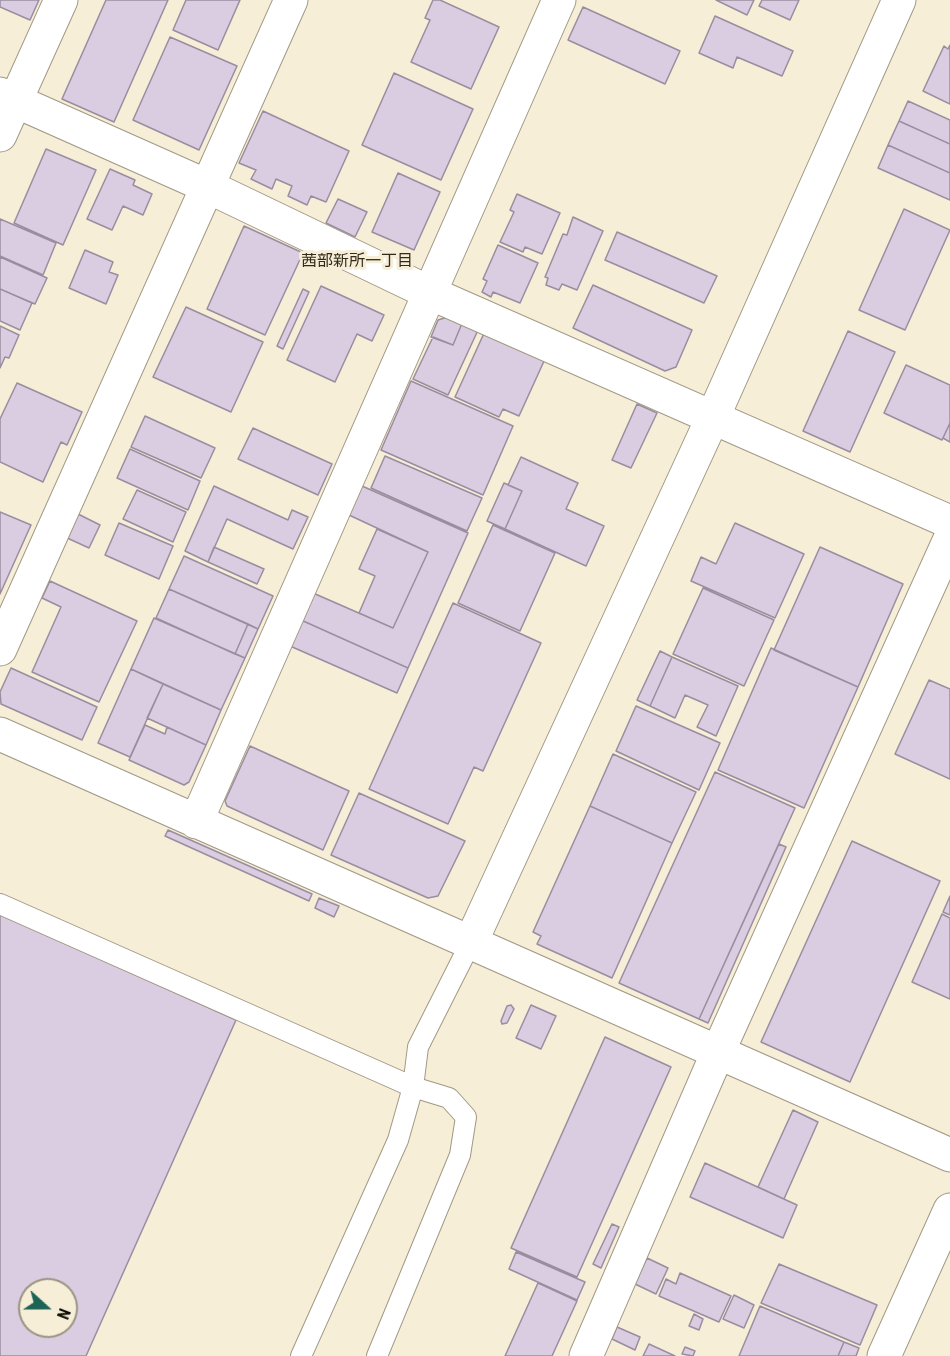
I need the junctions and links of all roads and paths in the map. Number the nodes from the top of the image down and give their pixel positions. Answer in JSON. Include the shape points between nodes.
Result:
{"nodes":[{"id":1,"x":61,"y":0,"type":"edge"},
{"id":2,"x":291,"y":0,"type":"edge"},
{"id":3,"x":559,"y":0,"type":"edge"},
{"id":4,"x":899,"y":0,"type":"edge"},
{"id":5,"x":8,"y":98,"type":"edge"},
{"id":6,"x":0,"y":135,"type":"edge"},
{"id":7,"x":209,"y":187,"type":"junction"},
{"id":8,"x":430,"y":293,"type":"junction"},
{"id":9,"x":713,"y":417,"type":"junction"},
{"id":10,"x":950,"y":522,"type":"edge"},
{"id":11,"x":950,"y":539,"type":"edge"},
{"id":12,"x":0,"y":649,"type":"edge"},
{"id":13,"x":0,"y":734,"type":"edge"},
{"id":14,"x":196,"y":822,"type":"junction"},
{"id":15,"x":0,"y":903,"type":"edge"},
{"id":16,"x":470,"y":944,"type":"junction"},
{"id":17,"x":718,"y":1052,"type":"junction"},
{"id":18,"x":413,"y":1088,"type":"junction"},
{"id":19,"x":950,"y":1155,"type":"edge"},
{"id":20,"x":950,"y":1210,"type":"edge"},
{"id":21,"x":301,"y":1356,"type":"edge"},
{"id":22,"x":377,"y":1356,"type":"edge"},
{"id":23,"x":586,"y":1356,"type":"edge"},
{"id":24,"x":884,"y":1356,"type":"edge"}],
"edges":[{"from":1,"to":5,"type":"street"},
{"from":2,"to":7,"type":"street"},
{"from":3,"to":8,"type":"street"},
{"from":4,"to":9,"type":"street"},
{"from":5,"to":6,"type":"street"},
{"from":5,"to":7,"type":"street"},
{"from":7,"to":8,"type":"street"},
{"from":7,"to":12,"type":"street"},
{"from":8,"to":9,"type":"street"},
{"from":8,"to":14,"type":"street"},
{"from":9,"to":10,"type":"street"},
{"from":9,"to":16,"type":"street"},
{"from":11,"to":17,"type":"street"},
{"from":13,"to":14,"type":"street"},
{"from":14,"to":16,"type":"street"},
{"from":15,"to":18,"type":"lane"},
{"from":16,"to":17,"type":"street"},
{"from":16,"to":18,"type":"lane","via":[[418,1047]]},
{"from":17,"to":19,"type":"street"},
{"from":17,"to":23,"type":"street"},
{"from":18,"to":21,"type":"lane","via":[[398,1140]]},
{"from":18,"to":22,"type":"lane","via":[[449,1098],[465,1118],[460,1155]]},
{"from":20,"to":24,"type":"street"}]}
